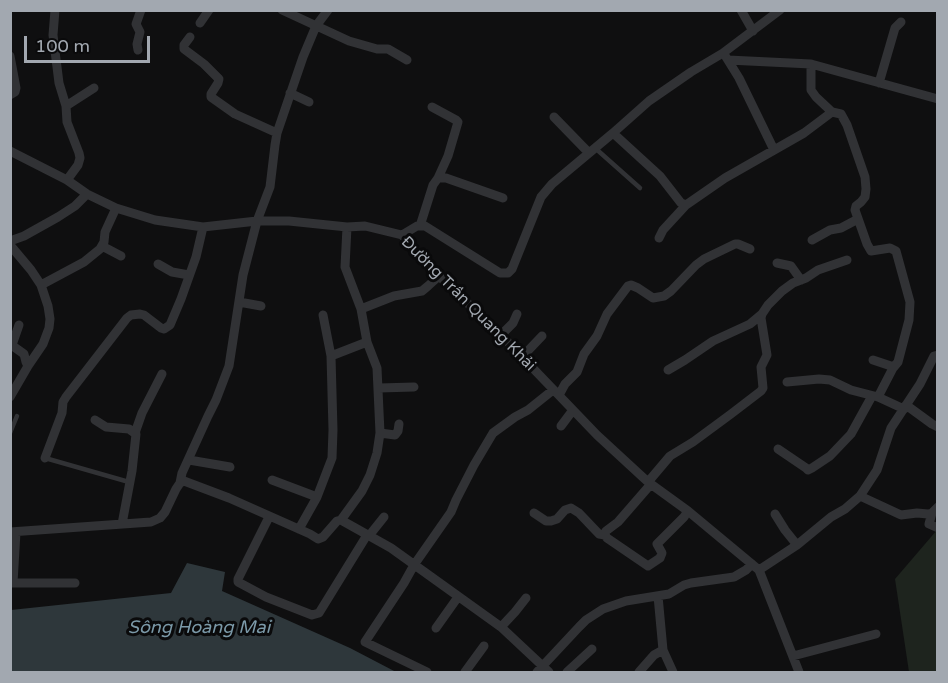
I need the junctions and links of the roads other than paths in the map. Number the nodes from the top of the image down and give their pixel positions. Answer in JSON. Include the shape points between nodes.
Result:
{"nodes":[{"id":1,"x":55,"y":10,"type":"edge"},
{"id":2,"x":141,"y":10,"type":"edge"},
{"id":3,"x":209,"y":10,"type":"edge"},
{"id":4,"x":282,"y":10,"type":"edge"},
{"id":5,"x":328,"y":10,"type":"edge"},
{"id":6,"x":741,"y":10,"type":"edge"},
{"id":7,"x":780,"y":10,"type":"edge"},
{"id":8,"x":901,"y":22,"type":"dead end"},
{"id":9,"x":200,"y":23,"type":"dead end"},
{"id":10,"x":316,"y":26,"type":"junction"},
{"id":11,"x":753,"y":31,"type":"junction"},
{"id":12,"x":190,"y":38,"type":"dead end"},
{"id":13,"x":138,"y":50,"type":"dead end"},
{"id":14,"x":10,"y":56,"type":"edge"},
{"id":15,"x":726,"y":56,"type":"junction"},
{"id":16,"x":407,"y":60,"type":"dead end"},
{"id":17,"x":811,"y":64,"type":"junction"},
{"id":18,"x":879,"y":82,"type":"junction"},
{"id":19,"x":94,"y":88,"type":"dead end"},
{"id":20,"x":290,"y":93,"type":"junction"},
{"id":21,"x":10,"y":95,"type":"edge"},
{"id":22,"x":938,"y":99,"type":"edge"},
{"id":23,"x":309,"y":102,"type":"dead end"},
{"id":24,"x":66,"y":106,"type":"junction"},
{"id":25,"x":432,"y":106,"type":"dead end"},
{"id":26,"x":832,"y":112,"type":"junction"},
{"id":27,"x":555,"y":117,"type":"dead end"},
{"id":28,"x":278,"y":133,"type":"junction"},
{"id":29,"x":613,"y":133,"type":"junction"},
{"id":30,"x":774,"y":150,"type":"junction"},
{"id":31,"x":10,"y":151,"type":"edge"},
{"id":32,"x":592,"y":151,"type":"junction"},
{"id":33,"x":438,"y":178,"type":"junction"},
{"id":34,"x":67,"y":180,"type":"junction"},
{"id":35,"x":640,"y":188,"type":"dead end"},
{"id":36,"x":87,"y":195,"type":"junction"},
{"id":37,"x":503,"y":198,"type":"dead end"},
{"id":38,"x":686,"y":205,"type":"junction"},
{"id":39,"x":116,"y":208,"type":"junction"},
{"id":40,"x":858,"y":219,"type":"junction"},
{"id":41,"x":257,"y":221,"type":"junction"},
{"id":42,"x":420,"y":226,"type":"junction"},
{"id":43,"x":203,"y":227,"type":"junction"},
{"id":44,"x":347,"y":227,"type":"junction"},
{"id":45,"x":402,"y":236,"type":"junction"},
{"id":46,"x":659,"y":238,"type":"dead end"},
{"id":47,"x":10,"y":240,"type":"edge"},
{"id":48,"x":812,"y":240,"type":"dead end"},
{"id":49,"x":10,"y":245,"type":"edge"},
{"id":50,"x":102,"y":246,"type":"junction"},
{"id":51,"x":750,"y":249,"type":"dead end"},
{"id":52,"x":121,"y":256,"type":"dead end"},
{"id":53,"x":847,"y":260,"type":"dead end"},
{"id":54,"x":777,"y":263,"type":"dead end"},
{"id":55,"x":158,"y":264,"type":"dead end"},
{"id":56,"x":189,"y":275,"type":"junction"},
{"id":57,"x":439,"y":276,"type":"junction"},
{"id":58,"x":801,"y":280,"type":"junction"},
{"id":59,"x":41,"y":285,"type":"junction"},
{"id":60,"x":239,"y":302,"type":"junction"},
{"id":61,"x":261,"y":306,"type":"dead end"},
{"id":62,"x":361,"y":309,"type":"junction"},
{"id":63,"x":517,"y":314,"type":"dead end"},
{"id":64,"x":762,"y":314,"type":"junction"},
{"id":65,"x":323,"y":315,"type":"dead end"},
{"id":66,"x":19,"y":325,"type":"dead end"},
{"id":67,"x":501,"y":335,"type":"junction"},
{"id":68,"x":542,"y":336,"type":"dead end"},
{"id":69,"x":367,"y":342,"type":"junction"},
{"id":70,"x":11,"y":344,"type":"edge"},
{"id":71,"x":938,"y":355,"type":"edge"},
{"id":72,"x":331,"y":356,"type":"junction"},
{"id":73,"x":522,"y":357,"type":"junction"},
{"id":74,"x":873,"y":360,"type":"dead end"},
{"id":75,"x":28,"y":366,"type":"junction"},
{"id":76,"x":894,"y":367,"type":"junction"},
{"id":77,"x":668,"y":370,"type":"dead end"},
{"id":78,"x":162,"y":374,"type":"dead end"},
{"id":79,"x":10,"y":375,"type":"edge"},
{"id":80,"x":20,"y":379,"type":"junction"},
{"id":81,"x":787,"y":382,"type":"dead end"},
{"id":82,"x":414,"y":387,"type":"dead end"},
{"id":83,"x":379,"y":388,"type":"junction"},
{"id":84,"x":556,"y":392,"type":"junction"},
{"id":85,"x":10,"y":397,"type":"edge"},
{"id":86,"x":875,"y":397,"type":"junction"},
{"id":87,"x":905,"y":407,"type":"junction"},
{"id":88,"x":573,"y":410,"type":"junction"},
{"id":89,"x":17,"y":416,"type":"dead end"},
{"id":90,"x":95,"y":420,"type":"dead end"},
{"id":91,"x":399,"y":424,"type":"dead end"},
{"id":92,"x":561,"y":426,"type":"dead end"},
{"id":93,"x":938,"y":427,"type":"edge"},
{"id":94,"x":10,"y":433,"type":"edge"},
{"id":95,"x":135,"y":433,"type":"junction"},
{"id":96,"x":380,"y":433,"type":"junction"},
{"id":97,"x":778,"y":449,"type":"dead end"},
{"id":98,"x":45,"y":458,"type":"joint"},
{"id":99,"x":189,"y":460,"type":"junction"},
{"id":100,"x":230,"y":467,"type":"dead end"},
{"id":101,"x":272,"y":480,"type":"dead end"},
{"id":102,"x":130,"y":482,"type":"junction"},
{"id":103,"x":180,"y":483,"type":"junction"},
{"id":104,"x":649,"y":483,"type":"junction"},
{"id":105,"x":860,"y":496,"type":"junction"},
{"id":106,"x":318,"y":497,"type":"junction"},
{"id":107,"x":935,"y":510,"type":"edge"},
{"id":108,"x":688,"y":511,"type":"junction"},
{"id":109,"x":534,"y":513,"type":"dead end"},
{"id":110,"x":775,"y":514,"type":"dead end"},
{"id":111,"x":269,"y":517,"type":"junction"},
{"id":112,"x":384,"y":517,"type":"dead end"},
{"id":113,"x":342,"y":519,"type":"junction"},
{"id":114,"x":122,"y":524,"type":"junction"},
{"id":115,"x":938,"y":528,"type":"edge"},
{"id":116,"x":298,"y":529,"type":"junction"},
{"id":117,"x":14,"y":532,"type":"edge"},
{"id":118,"x":605,"y":535,"type":"junction"},
{"id":119,"x":369,"y":536,"type":"junction"},
{"id":120,"x":797,"y":545,"type":"junction"},
{"id":121,"x":414,"y":565,"type":"junction"},
{"id":122,"x":755,"y":567,"type":"junction"},
{"id":123,"x":12,"y":583,"type":"edge"},
{"id":124,"x":75,"y":583,"type":"dead end"},
{"id":125,"x":658,"y":596,"type":"junction"},
{"id":126,"x":458,"y":597,"type":"junction"},
{"id":127,"x":526,"y":598,"type":"dead end"},
{"id":128,"x":501,"y":627,"type":"junction"},
{"id":129,"x":436,"y":628,"type":"dead end"},
{"id":130,"x":876,"y":634,"type":"dead end"},
{"id":131,"x":484,"y":646,"type":"dead end"},
{"id":132,"x":592,"y":650,"type":"dead end"},
{"id":133,"x":663,"y":650,"type":"junction"},
{"id":134,"x":793,"y":656,"type":"junction"},
{"id":135,"x":543,"y":670,"type":"edge"},
{"id":136,"x":427,"y":672,"type":"edge"},
{"id":137,"x":465,"y":672,"type":"edge"},
{"id":138,"x":567,"y":672,"type":"edge"},
{"id":139,"x":639,"y":672,"type":"edge"},
{"id":140,"x":673,"y":672,"type":"edge"},
{"id":141,"x":799,"y":672,"type":"edge"}],
"edges":[{"from":1,"to":24,"type":"street","via":[[59,83]]},
{"from":2,"to":13,"type":"street","via":[[136,24],[140,32]]},
{"from":3,"to":9,"type":"street"},
{"from":4,"to":10,"type":"street"},
{"from":5,"to":10,"type":"street"},
{"from":6,"to":11,"type":"street"},
{"from":7,"to":11,"type":"street"},
{"from":8,"to":18,"type":"street","via":[[895,28]]},
{"from":10,"to":16,"type":"street","via":[[356,43],[388,49]]},
{"from":10,"to":20,"type":"street"},
{"from":11,"to":15,"type":"street"},
{"from":12,"to":28,"type":"street","via":[[184,49],[219,79],[211,97],[235,114]]},
{"from":14,"to":21,"type":"street","via":[[16,88]]},
{"from":15,"to":17,"type":"street"},
{"from":15,"to":29,"type":"street","via":[[691,72],[649,101]]},
{"from":15,"to":30,"type":"street"},
{"from":17,"to":18,"type":"street"},
{"from":17,"to":26,"type":"street","via":[[811,90]]},
{"from":18,"to":22,"type":"street"},
{"from":19,"to":24,"type":"street"},
{"from":20,"to":23,"type":"street"},
{"from":20,"to":28,"type":"street"},
{"from":24,"to":34,"type":"street","via":[[67,122],[80,153],[78,165]]},
{"from":25,"to":33,"type":"street","via":[[458,122]]},
{"from":26,"to":30,"type":"street","via":[[804,134]]},
{"from":26,"to":40,"type":"street","via":[[844,116],[862,168],[866,189],[865,197],[856,206]]},
{"from":27,"to":32,"type":"street"},
{"from":28,"to":41,"type":"street","via":[[270,187]]},
{"from":29,"to":32,"type":"street"},
{"from":29,"to":38,"type":"street"},
{"from":30,"to":38,"type":"street"},
{"from":31,"to":34,"type":"street","name":"Đường Trần Quang Khải"},
{"from":32,"to":35,"type":"lane"},
{"from":32,"to":42,"type":"street","via":[[545,192],[508,273],[500,273]]},
{"from":33,"to":37,"type":"street"},
{"from":33,"to":42,"type":"street"},
{"from":34,"to":36,"type":"street","name":"Đường Trần Quang Khải"},
{"from":36,"to":39,"type":"street","name":"Đường Trần Quang Khải"},
{"from":36,"to":47,"type":"street","via":[[57,217]]},
{"from":38,"to":46,"type":"street"},
{"from":39,"to":43,"type":"street","name":"Đường Trần Quang Khải","via":[[155,220]]},
{"from":39,"to":50,"type":"street"},
{"from":40,"to":48,"type":"street"},
{"from":40,"to":76,"type":"street","via":[[871,251],[896,251],[910,302],[909,320]]},
{"from":41,"to":43,"type":"street","name":"Đường Trần Quang Khải"},
{"from":41,"to":44,"type":"street","name":"Đường Trần Quang Khải"},
{"from":41,"to":60,"type":"street"},
{"from":42,"to":45,"type":"street"},
{"from":43,"to":56,"type":"street"},
{"from":44,"to":45,"type":"street","name":"Đường Trần Quang Khải","via":[[365,226]]},
{"from":44,"to":62,"type":"street","via":[[345,267]]},
{"from":45,"to":57,"type":"street","name":"Đường Trần Quang Khải"},
{"from":49,"to":59,"type":"street"},
{"from":50,"to":52,"type":"street"},
{"from":50,"to":59,"type":"street","via":[[84,262]]},
{"from":51,"to":84,"type":"street","via":[[735,244],[704,259],[664,296],[653,298],[628,286],[607,314],[577,372]]},
{"from":53,"to":58,"type":"street"},
{"from":54,"to":58,"type":"street","via":[[791,266]]},
{"from":55,"to":56,"type":"street"},
{"from":56,"to":98,"type":"street","via":[[167,327],[160,328],[144,315],[136,314],[127,318],[111,337],[66,397]]},
{"from":57,"to":62,"type":"street","via":[[422,291],[394,296]]},
{"from":57,"to":67,"type":"street","name":"Đường Trần Quang Khải"},
{"from":58,"to":64,"type":"street","via":[[782,291]]},
{"from":59,"to":75,"type":"street","via":[[50,312],[49,328]]},
{"from":60,"to":61,"type":"street"},
{"from":60,"to":99,"type":"street","via":[[230,366]]},
{"from":62,"to":69,"type":"street"},
{"from":63,"to":67,"type":"street"},
{"from":64,"to":77,"type":"street"},
{"from":64,"to":104,"type":"street","via":[[766,355],[761,367],[761,391],[670,456]]},
{"from":65,"to":72,"type":"street"},
{"from":66,"to":70,"type":"street"},
{"from":67,"to":73,"type":"street","name":"Đường Trần Quang Khải"},
{"from":68,"to":73,"type":"street"},
{"from":69,"to":72,"type":"street"},
{"from":69,"to":83,"type":"street","via":[[377,368]]},
{"from":70,"to":75,"type":"street","via":[[24,354]]},
{"from":71,"to":87,"type":"street"},
{"from":72,"to":106,"type":"street","via":[[333,452]]},
{"from":73,"to":84,"type":"street","name":"Đường Trần Quang Khải"},
{"from":74,"to":76,"type":"street"},
{"from":75,"to":80,"type":"street"},
{"from":76,"to":86,"type":"street"},
{"from":78,"to":95,"type":"street"},
{"from":79,"to":80,"type":"street"},
{"from":80,"to":85,"type":"street"},
{"from":81,"to":86,"type":"street","via":[[830,380]]},
{"from":82,"to":83,"type":"street"},
{"from":83,"to":96,"type":"street"},
{"from":84,"to":88,"type":"street","name":"Đường Trần Quang Khải"},
{"from":84,"to":121,"type":"street","via":[[493,434],[451,513]]},
{"from":86,"to":87,"type":"street"},
{"from":86,"to":97,"type":"street","via":[[837,450],[812,468],[808,470]]},
{"from":87,"to":93,"type":"street"},
{"from":87,"to":105,"type":"street","via":[[891,428],[877,470]]},
{"from":88,"to":92,"type":"street"},
{"from":88,"to":104,"type":"street","name":"Đường Trần Quang Khải"},
{"from":89,"to":94,"type":"lane"},
{"from":90,"to":95,"type":"street","via":[[106,427]]},
{"from":91,"to":96,"type":"street","via":[[395,435]]},
{"from":95,"to":102,"type":"street"},
{"from":96,"to":113,"type":"street","via":[[370,475]]},
{"from":98,"to":102,"type":"lane"},
{"from":99,"to":100,"type":"street"},
{"from":99,"to":103,"type":"street"},
{"from":101,"to":106,"type":"street"},
{"from":102,"to":114,"type":"street"},
{"from":103,"to":111,"type":"street","via":[[188,482]]},
{"from":103,"to":114,"type":"street","via":[[160,518]]},
{"from":104,"to":108,"type":"street","name":"Đường Trần Quang Khải"},
{"from":104,"to":118,"type":"street"},
{"from":105,"to":107,"type":"street","via":[[902,515]]},
{"from":105,"to":120,"type":"street"},
{"from":106,"to":116,"type":"street"},
{"from":107,"to":115,"type":"street","via":[[928,524]]},
{"from":108,"to":118,"type":"street","via":[[657,544],[662,553],[660,558],[648,566]]},
{"from":108,"to":122,"type":"street","name":"Đường Trần Quang Khải"},
{"from":109,"to":118,"type":"street","via":[[551,521],[572,508],[599,534]]},
{"from":110,"to":120,"type":"street"},
{"from":111,"to":116,"type":"street"},
{"from":111,"to":119,"type":"street","via":[[238,582],[312,615],[319,613]]},
{"from":112,"to":119,"type":"street"},
{"from":113,"to":116,"type":"street","via":[[318,539]]},
{"from":113,"to":119,"type":"street"},
{"from":114,"to":117,"type":"street"},
{"from":117,"to":123,"type":"street"},
{"from":119,"to":121,"type":"street"},
{"from":120,"to":122,"type":"street"},
{"from":121,"to":126,"type":"street"},
{"from":121,"to":136,"type":"street","via":[[365,642]]},
{"from":122,"to":125,"type":"street","via":[[734,577],[691,583]]},
{"from":122,"to":134,"type":"street","name":"Đường Trần Quang Khải"},
{"from":123,"to":124,"type":"street"},
{"from":125,"to":133,"type":"street"},
{"from":125,"to":135,"type":"street","via":[[626,601],[596,613]]},
{"from":126,"to":128,"type":"street"},
{"from":126,"to":129,"type":"street"},
{"from":127,"to":128,"type":"street"},
{"from":128,"to":135,"type":"street"},
{"from":130,"to":134,"type":"street"},
{"from":131,"to":137,"type":"street"},
{"from":132,"to":138,"type":"street"},
{"from":133,"to":139,"type":"street"},
{"from":133,"to":140,"type":"street"},
{"from":134,"to":141,"type":"street","name":"Đường Trần Quang Khải"}]}
